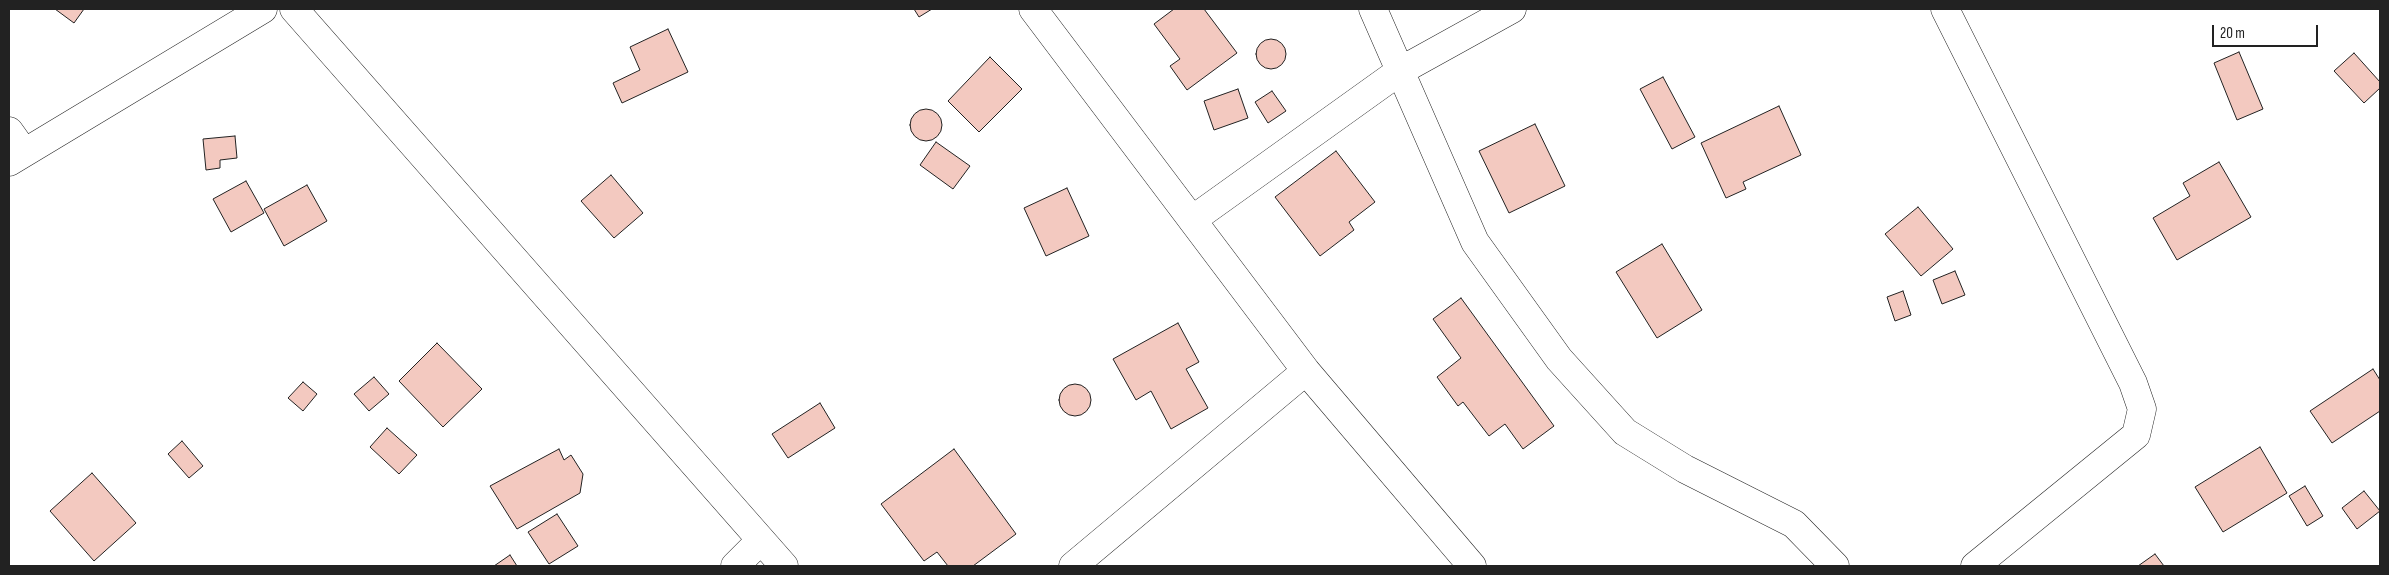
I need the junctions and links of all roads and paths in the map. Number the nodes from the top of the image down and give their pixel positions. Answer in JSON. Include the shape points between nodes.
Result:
{"nodes":[{"id":1,"x":263,"y":9,"type":"edge"},
{"id":2,"x":294,"y":9,"type":"edge"},
{"id":3,"x":1033,"y":9,"type":"edge"},
{"id":4,"x":1373,"y":9,"type":"edge"},
{"id":5,"x":1512,"y":9,"type":"edge"},
{"id":6,"x":1945,"y":9,"type":"edge"},
{"id":7,"x":1400,"y":71,"type":"junction"},
{"id":8,"x":14,"y":149,"type":"edge"},
{"id":9,"x":1192,"y":220,"type":"junction"},
{"id":10,"x":1306,"y":370,"type":"junction"},
{"id":11,"x":761,"y":540,"type":"junction"},
{"id":12,"x":735,"y":566,"type":"edge"},
{"id":13,"x":784,"y":566,"type":"edge"},
{"id":14,"x":1073,"y":566,"type":"edge"},
{"id":15,"x":1472,"y":566,"type":"edge"},
{"id":16,"x":1835,"y":566,"type":"edge"},
{"id":17,"x":1975,"y":566,"type":"edge"}],
"edges":[{"from":1,"to":8,"type":"street"},
{"from":2,"to":11,"type":"street"},
{"from":3,"to":9,"type":"street"},
{"from":4,"to":7,"type":"street"},
{"from":5,"to":7,"type":"street"},
{"from":6,"to":17,"type":"street","via":[[2133,383],[2142,409],[2136,436]]},
{"from":7,"to":9,"type":"street"},
{"from":7,"to":16,"type":"street","via":[[1475,242],[1560,359],[1625,432],[1685,469],[1794,524]]},
{"from":9,"to":10,"type":"street"},
{"from":10,"to":14,"type":"street"},
{"from":10,"to":15,"type":"street"},
{"from":11,"to":12,"type":"street"},
{"from":11,"to":13,"type":"street"}]}
